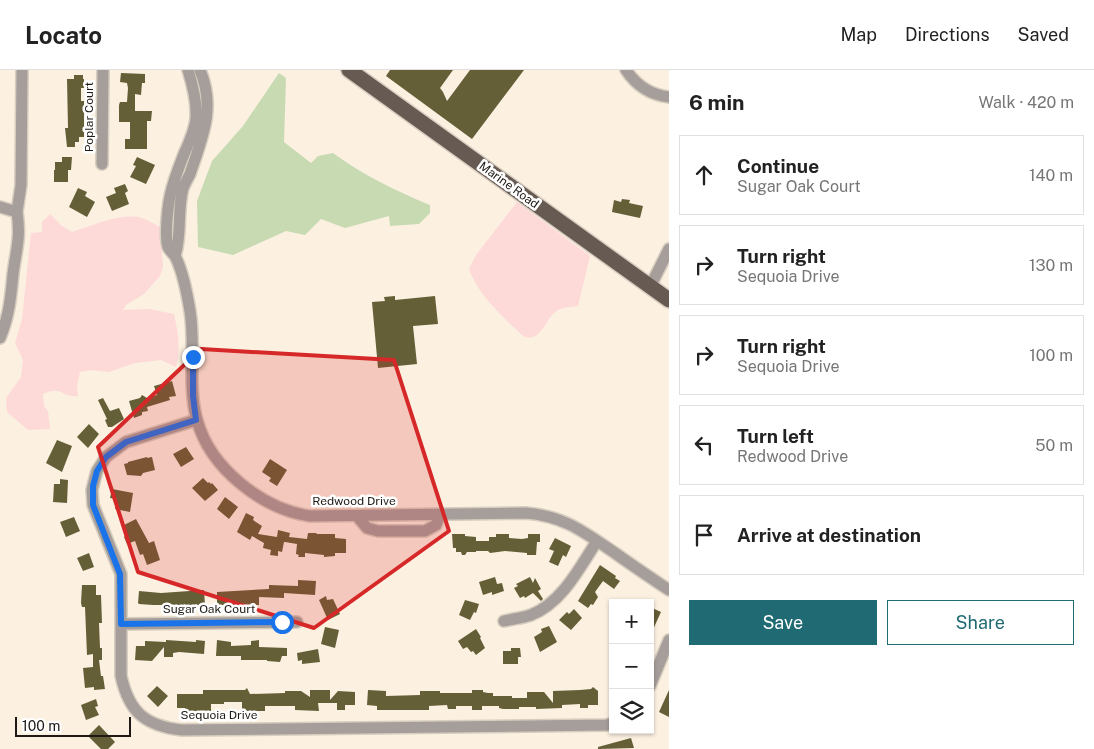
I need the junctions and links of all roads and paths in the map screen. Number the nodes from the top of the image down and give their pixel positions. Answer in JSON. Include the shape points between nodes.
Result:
{"nodes":[{"id":1,"x":22,"y":70,"type":"edge"},
{"id":2,"x":102,"y":70,"type":"edge"},
{"id":3,"x":188,"y":70,"type":"edge"},
{"id":4,"x":200,"y":70,"type":"edge"},
{"id":5,"x":349,"y":70,"type":"edge"},
{"id":6,"x":626,"y":70,"type":"edge"},
{"id":7,"x":669,"y":97,"type":"edge"},
{"id":8,"x":102,"y":164,"type":"dead end"},
{"id":9,"x":0,"y":207,"type":"edge"},
{"id":10,"x":18,"y":212,"type":"junction"},
{"id":11,"x":669,"y":249,"type":"edge"},
{"id":12,"x":175,"y":256,"type":"junction"},
{"id":13,"x":650,"y":287,"type":"junction"},
{"id":14,"x":669,"y":300,"type":"edge"},
{"id":15,"x":0,"y":338,"type":"edge"},
{"id":16,"x":196,"y":420,"type":"junction"},
{"id":17,"x":597,"y":541,"type":"junction"},
{"id":18,"x":669,"y":590,"type":"edge"},
{"id":19,"x":504,"y":621,"type":"dead end"},
{"id":20,"x":297,"y":622,"type":"dead end"},
{"id":21,"x":121,"y":624,"type":"junction"},
{"id":22,"x":669,"y":640,"type":"edge"},
{"id":23,"x":654,"y":676,"type":"edge"},
{"id":24,"x":609,"y":724,"type":"edge"}],
"edges":[{"from":1,"to":10,"type":"street"},
{"from":2,"to":8,"type":"street","name":"Poplar Court"},
{"from":3,"to":12,"type":"street","name":"Redwood Drive","via":[[196,98],[196,120],[168,208],[168,247]]},
{"from":4,"to":12,"type":"street","name":"Redwood Drive","via":[[207,94],[206,124],[184,188],[179,245]]},
{"from":5,"to":13,"type":"main road","name":"Marine Road"},
{"from":6,"to":7,"type":"street","via":[[643,88]]},
{"from":9,"to":10,"type":"street"},
{"from":10,"to":15,"type":"street","via":[[20,240],[9,310]]},
{"from":11,"to":13,"type":"street"},
{"from":12,"to":16,"type":"street","name":"Redwood Drive","via":[[192,323],[192,384]]},
{"from":13,"to":14,"type":"main road","name":"Marine Road"},
{"from":16,"to":17,"type":"street","name":"Redwood Drive","via":[[208,444],[242,486],[277,507],[303,514],[357,516],[526,513],[570,524]]},
{"from":16,"to":21,"type":"street","name":"Sequoia Drive","via":[[126,442],[106,457],[97,471],[93,505],[120,574]]},
{"from":17,"to":18,"type":"street","name":"Redwood Drive"},
{"from":17,"to":19,"type":"street","via":[[568,585],[546,607],[532,615]]},
{"from":20,"to":21,"type":"street","name":"Sugar Oak Court"},
{"from":21,"to":24,"type":"street","name":"Sequoia Drive","via":[[120,676],[124,691],[141,717],[164,728]]},
{"from":22,"to":23,"type":"street"}]}
